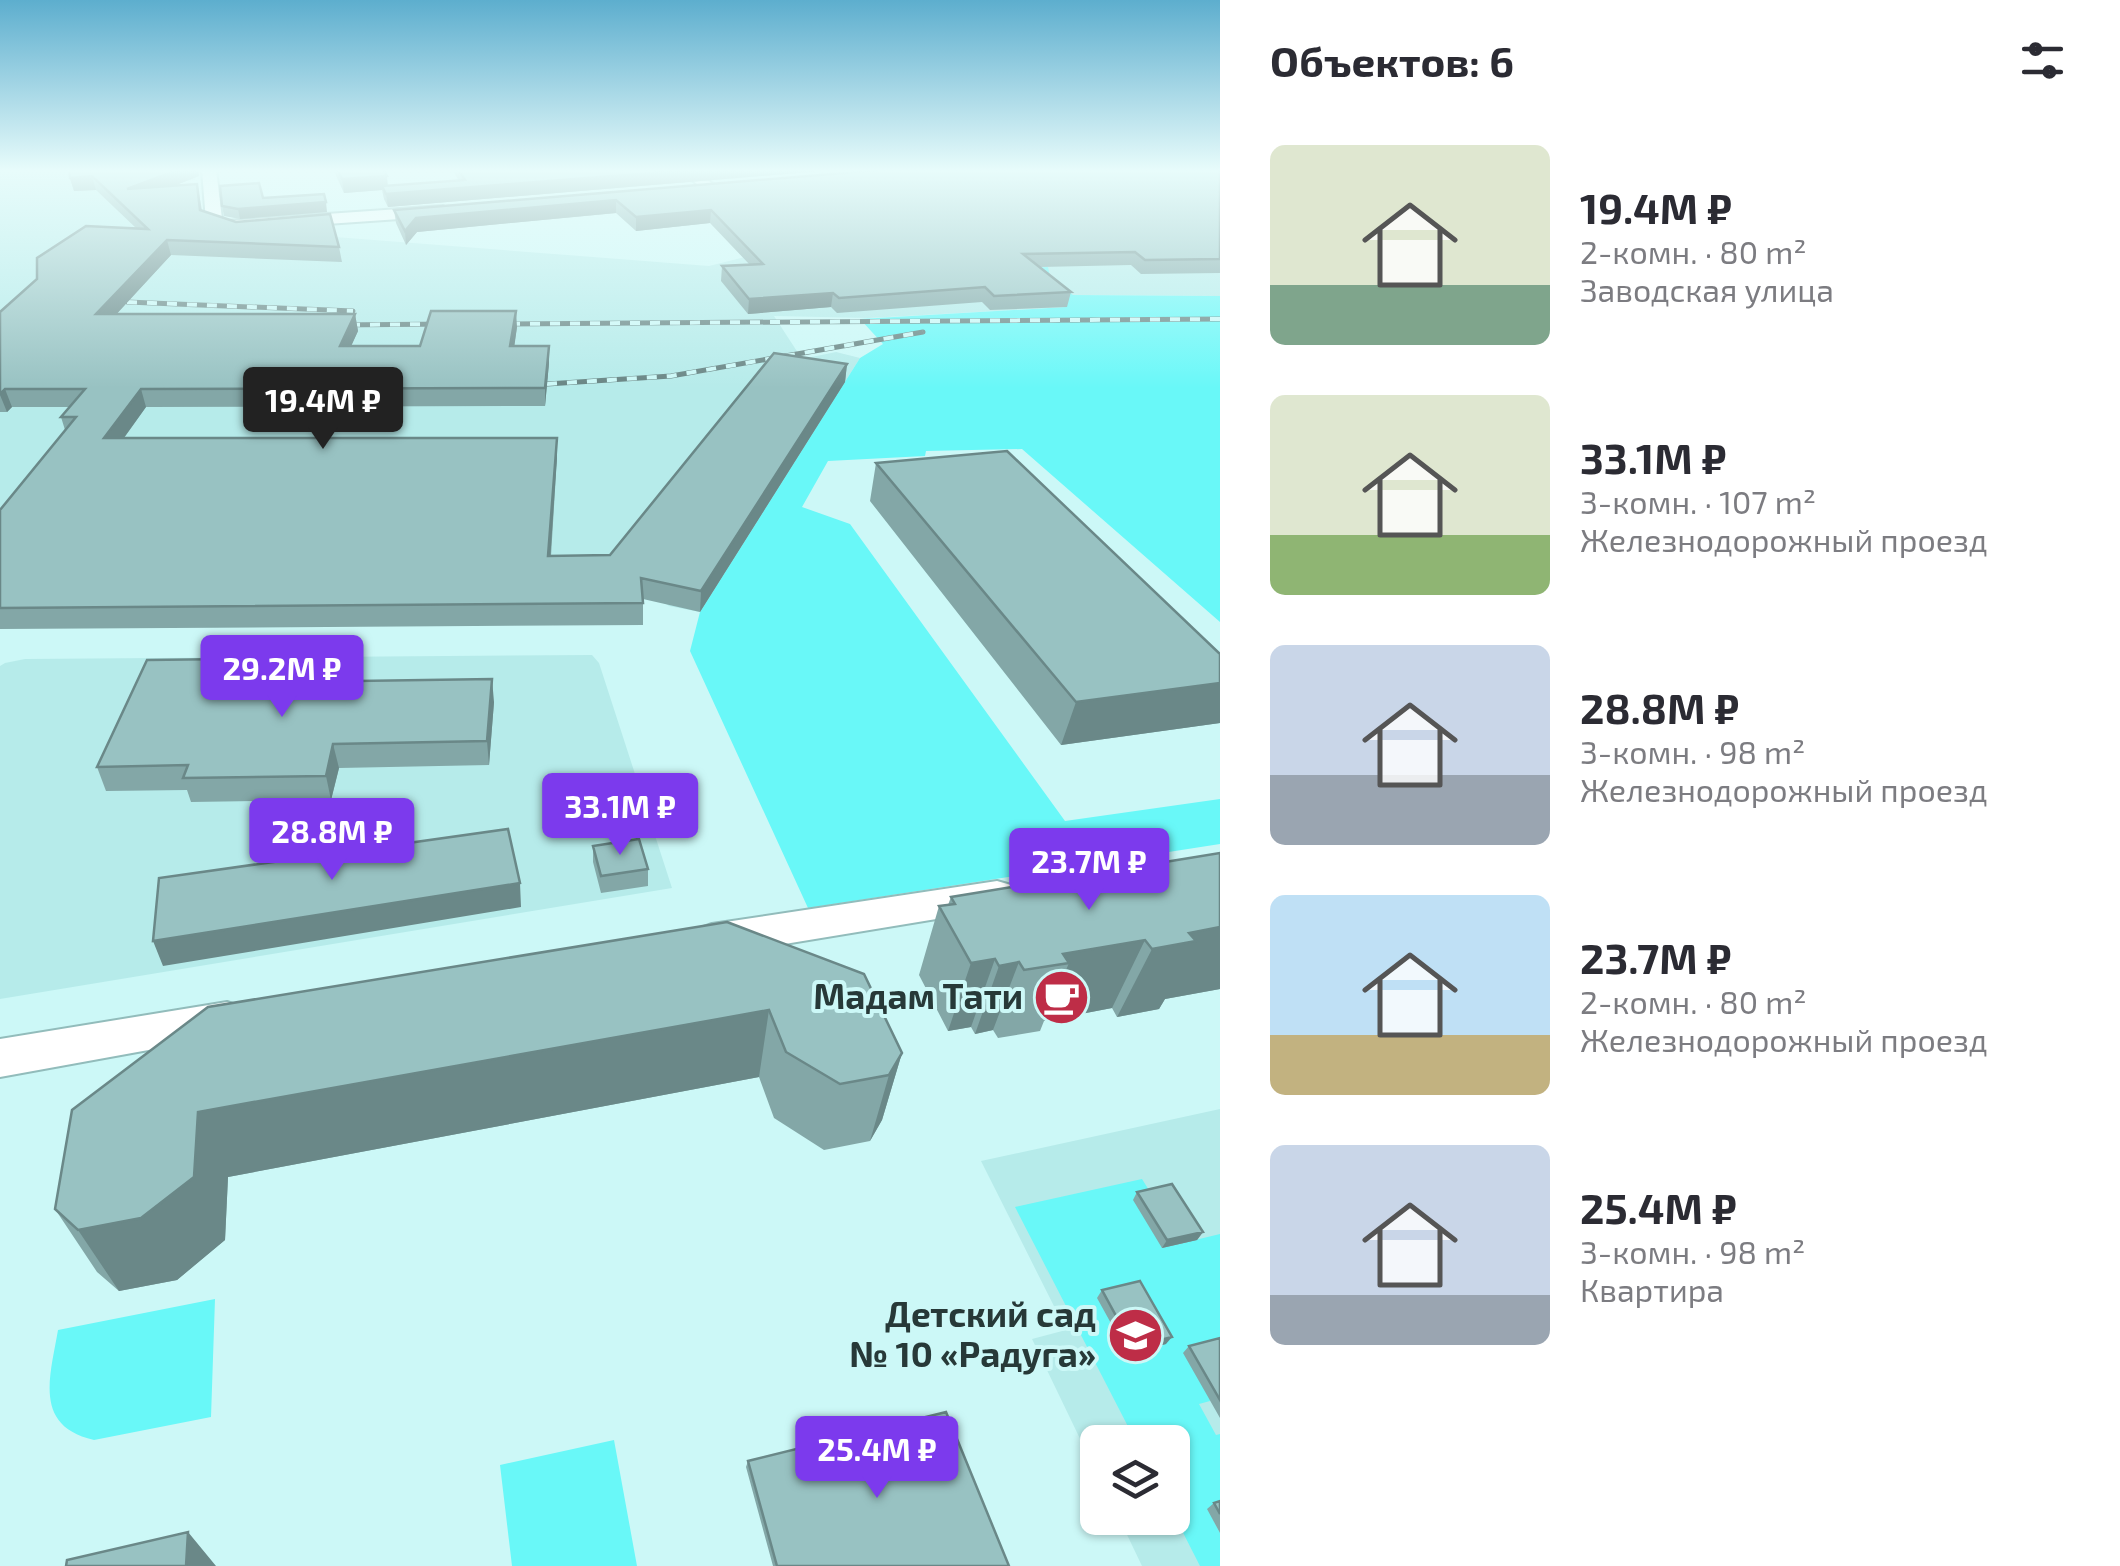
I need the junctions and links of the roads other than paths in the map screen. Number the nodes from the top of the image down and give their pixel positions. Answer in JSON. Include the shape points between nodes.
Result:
{"nodes":[{"id":1,"x":1032,"y":890,"type":"edge"},
{"id":2,"x":669,"y":947,"type":"edge"},
{"id":3,"x":262,"y":1014,"type":"edge"},
{"id":4,"x":0,"y":1058,"type":"edge"}],
"edges":[{"from":1,"to":2,"type":"street"},
{"from":3,"to":4,"type":"street"}]}
